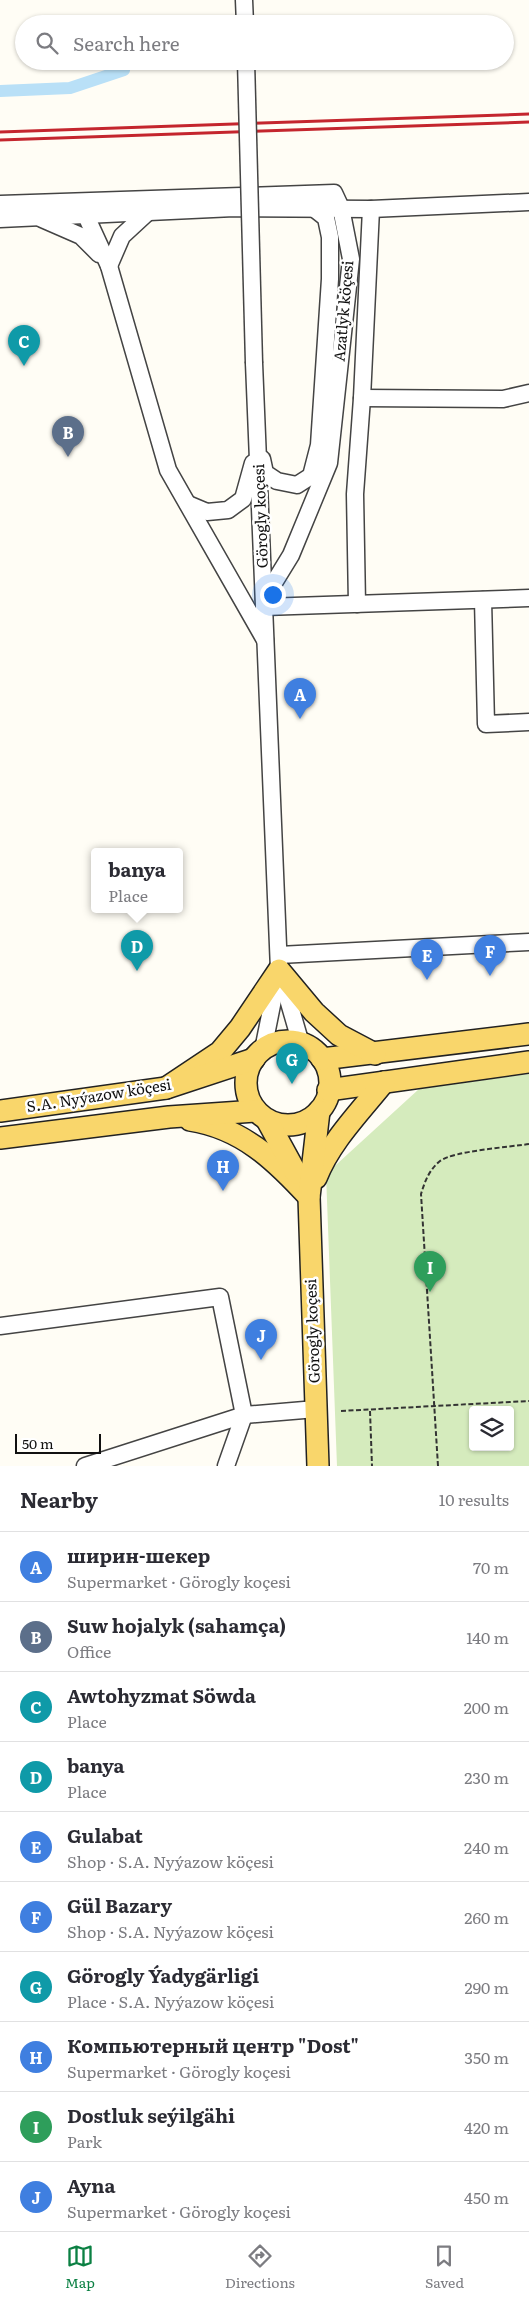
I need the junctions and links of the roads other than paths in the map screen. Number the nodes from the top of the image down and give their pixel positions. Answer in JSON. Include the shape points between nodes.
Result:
{"nodes":[{"id":1,"x":244,"y":0,"type":"edge"},
{"id":2,"x":245,"y":15,"type":"edge"},
{"id":3,"x":246,"y":70,"type":"edge"},
{"id":4,"x":529,"y":202,"type":"edge"},
{"id":5,"x":0,"y":204,"type":"edge"},
{"id":6,"x":312,"y":207,"type":"junction"},
{"id":7,"x":83,"y":208,"type":"junction"},
{"id":8,"x":341,"y":208,"type":"junction"},
{"id":9,"x":370,"y":209,"type":"junction"},
{"id":10,"x":148,"y":212,"type":"junction"},
{"id":11,"x":40,"y":218,"type":"junction"},
{"id":12,"x":0,"y":219,"type":"edge"},
{"id":13,"x":109,"y":266,"type":"junction"},
{"id":14,"x":529,"y":393,"type":"edge"},
{"id":15,"x":362,"y":398,"type":"junction"},
{"id":16,"x":258,"y":442,"type":"junction"},
{"id":17,"x":188,"y":504,"type":"junction"},
{"id":18,"x":529,"y":598,"type":"edge"},
{"id":19,"x":483,"y":600,"type":"junction"},
{"id":20,"x":264,"y":603,"type":"junction"},
{"id":21,"x":357,"y":604,"type":"junction"},
{"id":22,"x":266,"y":642,"type":"junction"},
{"id":23,"x":529,"y":722,"type":"edge"},
{"id":24,"x":529,"y":942,"type":"edge"},
{"id":25,"x":279,"y":962,"type":"junction"},
{"id":26,"x":529,"y":1034,"type":"edge"},
{"id":27,"x":301,"y":1044,"type":"junction"},
{"id":28,"x":258,"y":1054,"type":"junction"},
{"id":29,"x":375,"y":1054,"type":"junction"},
{"id":30,"x":322,"y":1060,"type":"junction"},
{"id":31,"x":529,"y":1062,"type":"edge"},
{"id":32,"x":384,"y":1082,"type":"junction"},
{"id":33,"x":166,"y":1088,"type":"junction"},
{"id":34,"x":328,"y":1090,"type":"junction"},
{"id":35,"x":0,"y":1111,"type":"edge"},
{"id":36,"x":319,"y":1111,"type":"junction"},
{"id":37,"x":261,"y":1116,"type":"junction"},
{"id":38,"x":169,"y":1117,"type":"junction"},
{"id":39,"x":0,"y":1138,"type":"edge"},
{"id":40,"x":309,"y":1197,"type":"junction"},
{"id":41,"x":0,"y":1326,"type":"edge"},
{"id":42,"x":316,"y":1409,"type":"junction"},
{"id":43,"x":244,"y":1415,"type":"junction"},
{"id":44,"x":85,"y":1466,"type":"edge"},
{"id":45,"x":226,"y":1466,"type":"edge"},
{"id":46,"x":318,"y":1466,"type":"edge"}],
"edges":[{"from":1,"to":2,"type":"street"},
{"from":3,"to":16,"type":"street","name":"Görogly koçesi","bridge":true},
{"from":4,"to":9,"type":"street"},
{"from":5,"to":7,"type":"street"},
{"from":6,"to":8,"type":"street"},
{"from":6,"to":10,"type":"street"},
{"from":6,"to":16,"type":"street","name":"Azatlyk köçesi","via":[[326,218],[330,237],[330,279],[319,444],[311,476],[297,485],[277,481],[265,473]]},
{"from":7,"to":8,"type":"street","via":[[334,193]]},
{"from":7,"to":10,"type":"street"},
{"from":7,"to":11,"type":"street"},
{"from":7,"to":13,"type":"street"},
{"from":8,"to":9,"type":"street"},
{"from":8,"to":20,"type":"street","name":"Azatlyk köçesi","via":[[350,259],[329,463],[291,555]]},
{"from":9,"to":15,"type":"street"},
{"from":10,"to":13,"type":"street","via":[[122,236]]},
{"from":11,"to":12,"type":"street"},
{"from":11,"to":13,"type":"street","via":[[81,236]]},
{"from":13,"to":17,"type":"street","via":[[168,470]]},
{"from":14,"to":15,"type":"street","via":[[504,399]]},
{"from":15,"to":21,"type":"street","via":[[355,494]]},
{"from":16,"to":17,"type":"street","via":[[243,499],[228,510],[207,512]]},
{"from":16,"to":20,"type":"street","name":"Görogly koçesi"},
{"from":17,"to":22,"type":"street"},
{"from":18,"to":19,"type":"street"},
{"from":19,"to":21,"type":"street"},
{"from":19,"to":23,"type":"street","via":[[486,724]]},
{"from":20,"to":21,"type":"street"},
{"from":20,"to":22,"type":"street","name":"Görogly koçesi"},
{"from":22,"to":25,"type":"street","name":"Görogly koçesi"},
{"from":24,"to":25,"type":"street"},
{"from":25,"to":27,"type":"street"},
{"from":25,"to":28,"type":"street"},
{"from":25,"to":29,"type":"main road","via":[[314,1012],[339,1035]]},
{"from":25,"to":33,"type":"main road","via":[[240,1028],[220,1052]]},
{"from":26,"to":29,"type":"main road"},
{"from":27,"to":28,"type":"main road","via":[[275,1043]]},
{"from":27,"to":30,"type":"main road"},
{"from":28,"to":33,"type":"main road","name":"S.A. Nyýazow köçesi"},
{"from":28,"to":37,"type":"main road","via":[[248,1071],[246,1085],[249,1099]]},
{"from":29,"to":30,"type":"main road"},
{"from":30,"to":34,"type":"main road","via":[[328,1072]]},
{"from":31,"to":32,"type":"main road"},
{"from":32,"to":34,"type":"main road"},
{"from":32,"to":40,"type":"main road","via":[[322,1164]]},
{"from":33,"to":35,"type":"main road","name":"S.A. Nyýazow köçesi"},
{"from":34,"to":36,"type":"main road","via":[[327,1099]]},
{"from":36,"to":37,"type":"main road","via":[[295,1125],[280,1125]]},
{"from":36,"to":40,"type":"main road","name":"Görogly koçesi"},
{"from":37,"to":38,"type":"main road","name":"S.A. Nyýazow köçesi"},
{"from":37,"to":40,"type":"main road","name":"Görogly koçesi"},
{"from":38,"to":39,"type":"main road","name":"S.A. Nyýazow köçesi"},
{"from":38,"to":40,"type":"main road","via":[[205,1122],[245,1140],[279,1164]]},
{"from":40,"to":42,"type":"main road","name":"Görogly koçesi"},
{"from":41,"to":43,"type":"street","via":[[220,1296]]},
{"from":42,"to":43,"type":"street"},
{"from":42,"to":46,"type":"main road","name":"Görogly koçesi"},
{"from":43,"to":44,"type":"street"},
{"from":43,"to":45,"type":"street"}]}
